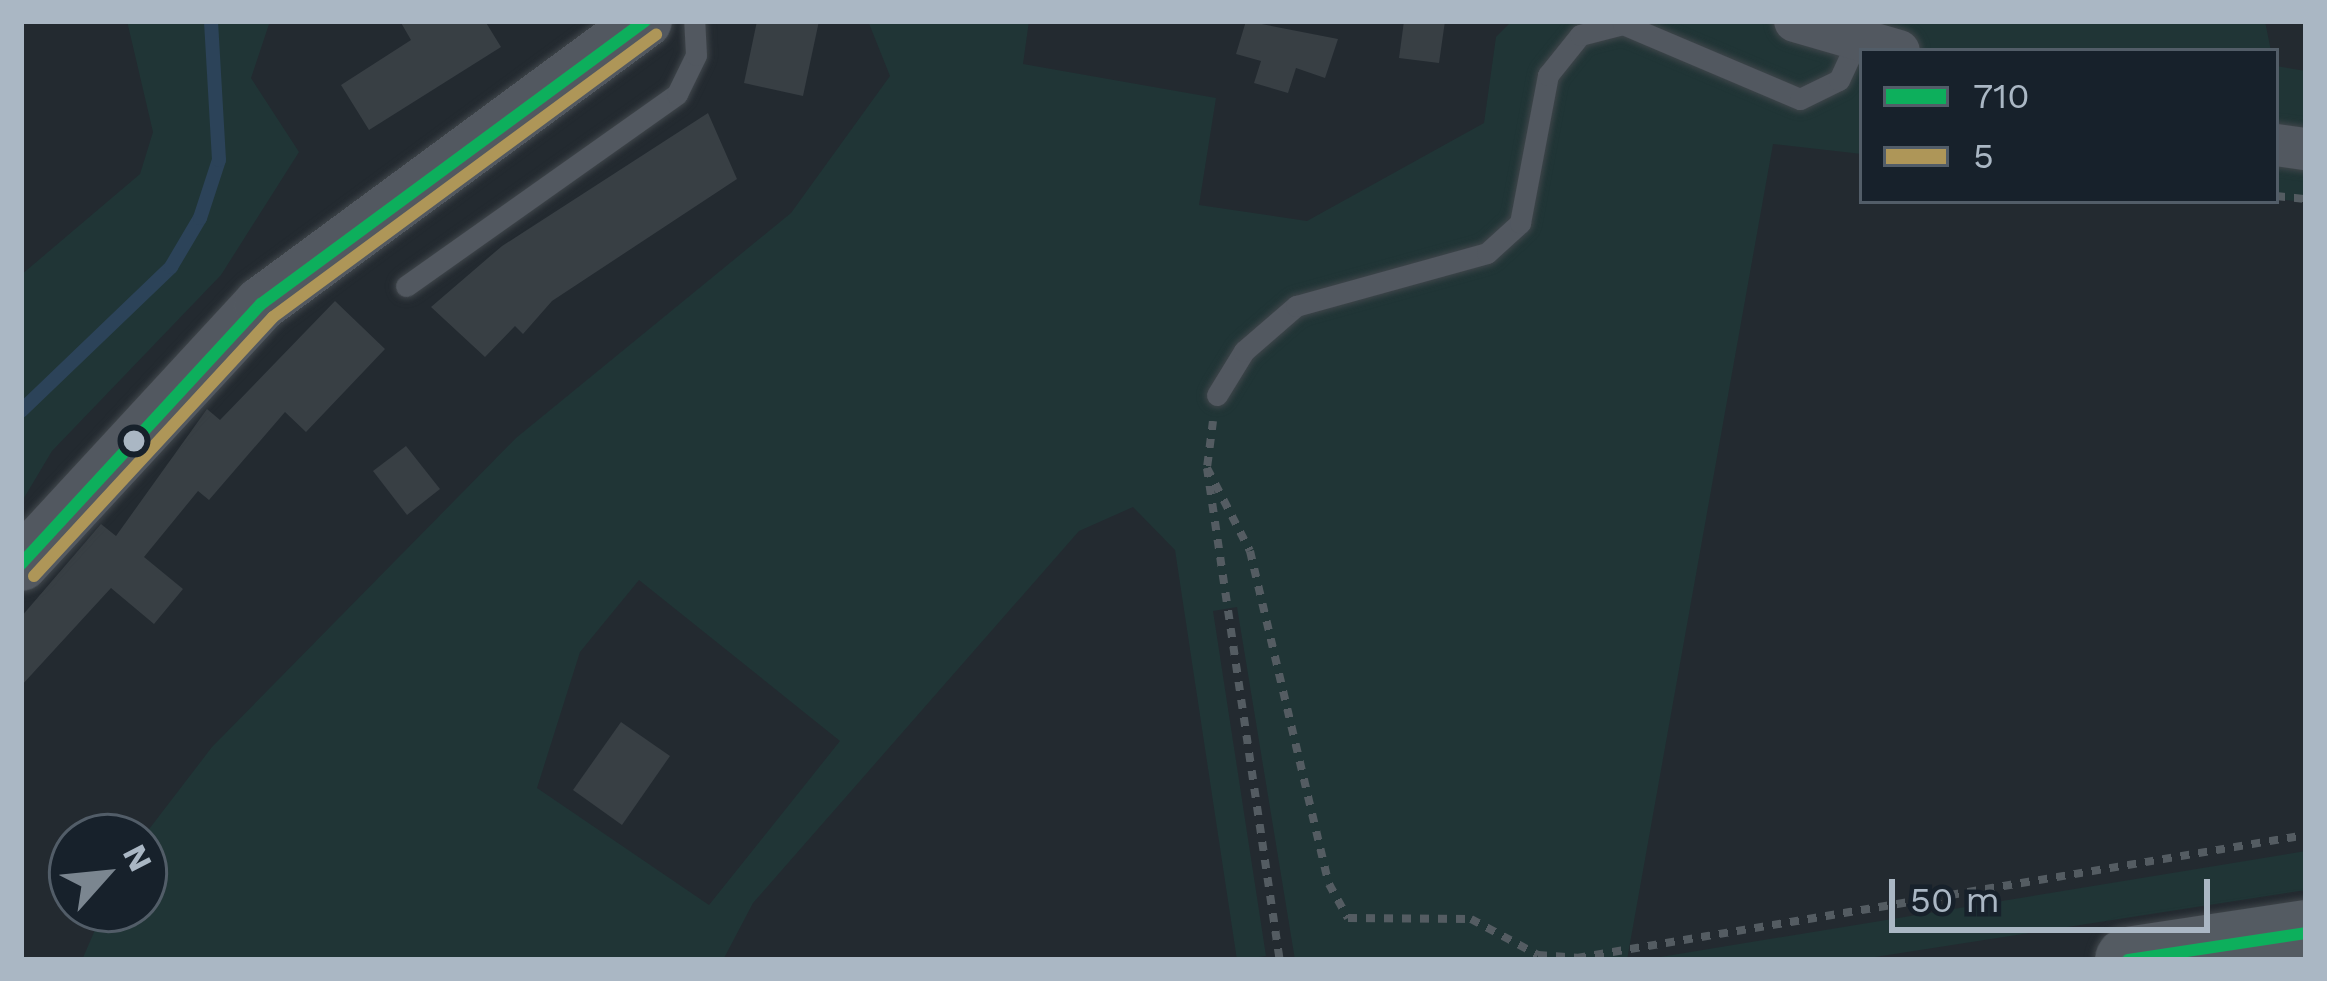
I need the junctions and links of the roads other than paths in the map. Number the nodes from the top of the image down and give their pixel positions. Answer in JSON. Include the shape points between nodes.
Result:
{"nodes":[{"id":1,"x":645,"y":21,"type":"edge"},
{"id":2,"x":694,"y":21,"type":"edge"},
{"id":3,"x":1795,"y":21,"type":"edge"},
{"id":4,"x":1858,"y":38,"type":"junction"},
{"id":5,"x":1890,"y":48,"type":"edge"},
{"id":6,"x":406,"y":286,"type":"dead end"},
{"id":7,"x":1217,"y":395,"type":"road end"},
{"id":8,"x":21,"y":565,"type":"edge"},
{"id":9,"x":2306,"y":933,"type":"edge"},
{"id":10,"x":2128,"y":960,"type":"edge"}],
"edges":[{"from":1,"to":8,"type":"street","via":[[261,304]]},
{"from":2,"to":6,"type":"lane","via":[[696,55],[677,94]]},
{"from":3,"to":4,"type":"street"},
{"from":4,"to":5,"type":"street"},
{"from":4,"to":7,"type":"lane","via":[[1839,80],[1800,99],[1623,24],[1580,35],[1548,75],[1520,223],[1487,253],[1296,306],[1244,351]]},
{"from":9,"to":10,"type":"main road"}]}
